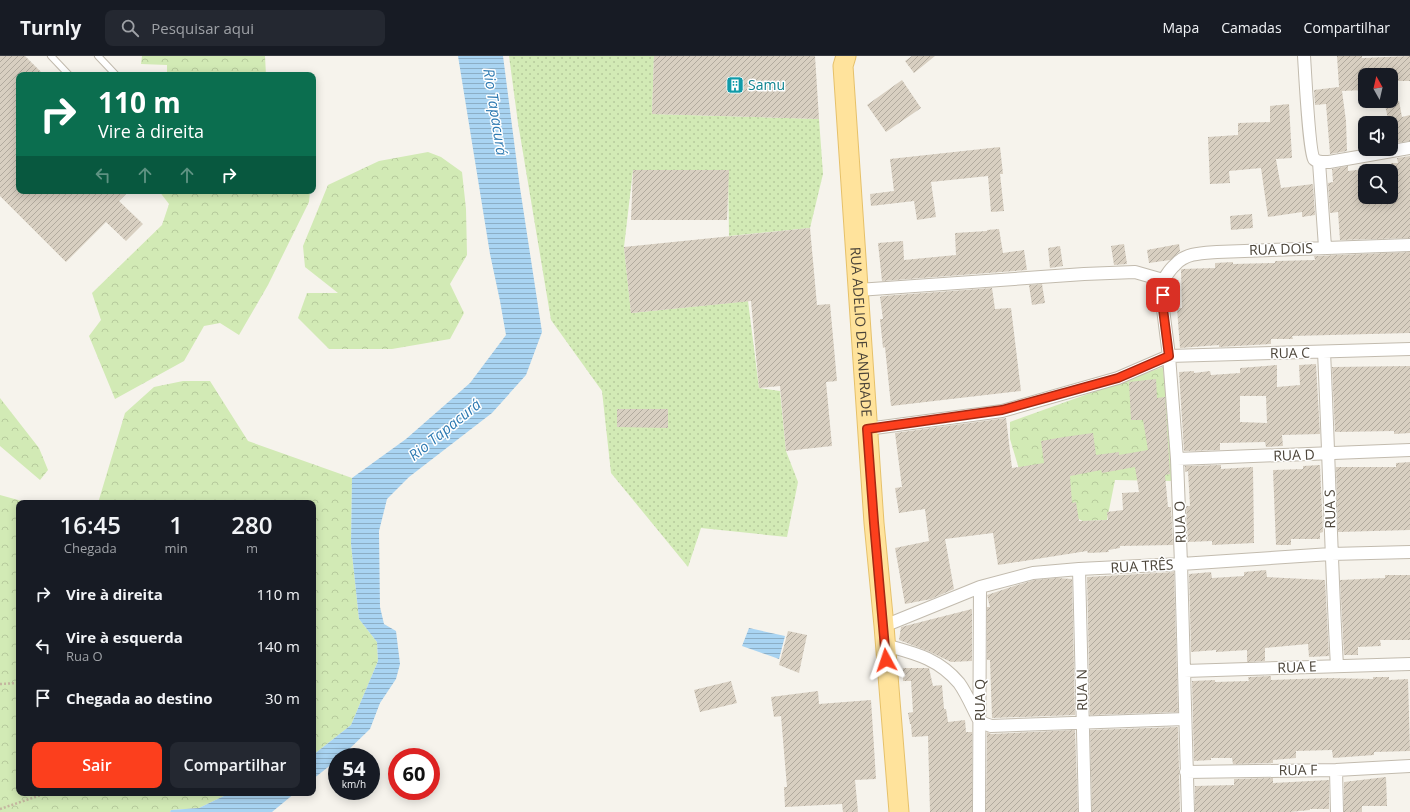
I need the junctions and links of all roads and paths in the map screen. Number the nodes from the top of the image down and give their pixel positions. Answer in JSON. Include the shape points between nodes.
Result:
{"nodes":[{"id":1,"x":50,"y":56,"type":"edge"},
{"id":2,"x":98,"y":56,"type":"edge"},
{"id":3,"x":1304,"y":56,"type":"edge"},
{"id":4,"x":841,"y":59,"type":"edge"},
{"id":5,"x":66,"y":72,"type":"edge"},
{"id":6,"x":113,"y":72,"type":"edge"},
{"id":7,"x":1410,"y":148,"type":"edge"},
{"id":8,"x":1324,"y":162,"type":"junction"},
{"id":9,"x":1410,"y":245,"type":"edge"},
{"id":10,"x":1325,"y":247,"type":"junction"},
{"id":11,"x":1163,"y":280,"type":"junction"},
{"id":12,"x":858,"y":290,"type":"junction"},
{"id":13,"x":1410,"y":349,"type":"edge"},
{"id":14,"x":1324,"y":352,"type":"junction"},
{"id":15,"x":1169,"y":356,"type":"junction"},
{"id":16,"x":867,"y":429,"type":"junction"},
{"id":17,"x":1410,"y":450,"type":"edge"},
{"id":18,"x":1329,"y":453,"type":"junction"},
{"id":19,"x":1177,"y":459,"type":"junction"},
{"id":20,"x":1410,"y":552,"type":"edge"},
{"id":21,"x":1331,"y":554,"type":"junction"},
{"id":22,"x":1182,"y":564,"type":"junction"},
{"id":23,"x":1079,"y":569,"type":"junction"},
{"id":24,"x":980,"y":587,"type":"junction"},
{"id":25,"x":884,"y":636,"type":"junction"},
{"id":26,"x":1410,"y":664,"type":"edge"},
{"id":27,"x":1337,"y":666,"type":"junction"},
{"id":28,"x":1184,"y":671,"type":"junction"},
{"id":29,"x":16,"y":682,"type":"edge"},
{"id":30,"x":0,"y":684,"type":"edge"},
{"id":31,"x":1185,"y":719,"type":"junction"},
{"id":32,"x":980,"y":722,"type":"junction"},
{"id":33,"x":1083,"y":722,"type":"junction"},
{"id":34,"x":1410,"y":766,"type":"edge"},
{"id":35,"x":1336,"y":770,"type":"junction"},
{"id":36,"x":1186,"y":772,"type":"junction"},
{"id":37,"x":38,"y":796,"type":"edge"},
{"id":38,"x":0,"y":808,"type":"edge"},
{"id":39,"x":899,"y":812,"type":"edge"},
{"id":40,"x":979,"y":812,"type":"edge"},
{"id":41,"x":1085,"y":812,"type":"edge"},
{"id":42,"x":1188,"y":812,"type":"edge"},
{"id":43,"x":1337,"y":812,"type":"edge"}],
"edges":[{"from":1,"to":5,"type":"lane"},
{"from":2,"to":6,"type":"lane"},
{"from":3,"to":8,"type":"street","via":[[1312,155],[1314,159]]},
{"from":4,"to":12,"type":"main road","name":"RUA ADELIO DE ANDRADE"},
{"from":7,"to":8,"type":"street"},
{"from":8,"to":10,"type":"street"},
{"from":9,"to":10,"type":"street","name":"RUA DOIS"},
{"from":10,"to":11,"type":"street","name":"RUA DOIS","via":[[1195,254],[1175,264]]},
{"from":11,"to":12,"type":"street","via":[[1135,272]]},
{"from":11,"to":15,"type":"street","name":"RUA O","via":[[1163,309]]},
{"from":12,"to":16,"type":"main road","name":"RUA ADELIO DE ANDRADE"},
{"from":13,"to":14,"type":"street","name":"RUA C"},
{"from":14,"to":15,"type":"street","name":"RUA C"},
{"from":14,"to":18,"type":"street","name":"RUA S"},
{"from":15,"to":16,"type":"street","via":[[1118,378],[1002,410]]},
{"from":15,"to":19,"type":"street","name":"RUA O"},
{"from":16,"to":25,"type":"main road","name":"RUA ADELIO DE ANDRADE"},
{"from":17,"to":18,"type":"street","name":"RUA D"},
{"from":18,"to":19,"type":"street","name":"RUA D"},
{"from":18,"to":21,"type":"street","name":"RUA S"},
{"from":19,"to":22,"type":"street","name":"RUA O"},
{"from":20,"to":21,"type":"street","name":"RUA TRÊS"},
{"from":21,"to":22,"type":"street","name":"RUA TRÊS"},
{"from":21,"to":27,"type":"street","name":"RUA S"},
{"from":22,"to":23,"type":"street","name":"RUA TRÊS"},
{"from":22,"to":28,"type":"street","name":"RUA O"},
{"from":23,"to":24,"type":"street","name":"RUA TRÊS","via":[[1033,573]]},
{"from":23,"to":33,"type":"street","name":"RUA N"},
{"from":24,"to":25,"type":"street","name":"RUA TRÊS"},
{"from":24,"to":32,"type":"street","name":"RUA Q"},
{"from":25,"to":32,"type":"street","via":[[945,669],[960,684]]},
{"from":25,"to":39,"type":"main road","name":"RUA ADELIO DE ANDRADE"},
{"from":26,"to":27,"type":"street","name":"RUA E"},
{"from":27,"to":28,"type":"street","name":"RUA E"},
{"from":28,"to":31,"type":"street","name":"RUA O"},
{"from":29,"to":30,"type":"path"},
{"from":31,"to":33,"type":"street"},
{"from":31,"to":36,"type":"street","name":"RUA O"},
{"from":32,"to":33,"type":"street","via":[[991,726]]},
{"from":32,"to":40,"type":"street","name":"RUA Q"},
{"from":33,"to":41,"type":"street","name":"RUA N"},
{"from":34,"to":35,"type":"street","name":"RUA F"},
{"from":35,"to":36,"type":"street","name":"RUA F"},
{"from":35,"to":43,"type":"street"},
{"from":36,"to":42,"type":"street","name":"RUA O"},
{"from":37,"to":38,"type":"path"}]}
